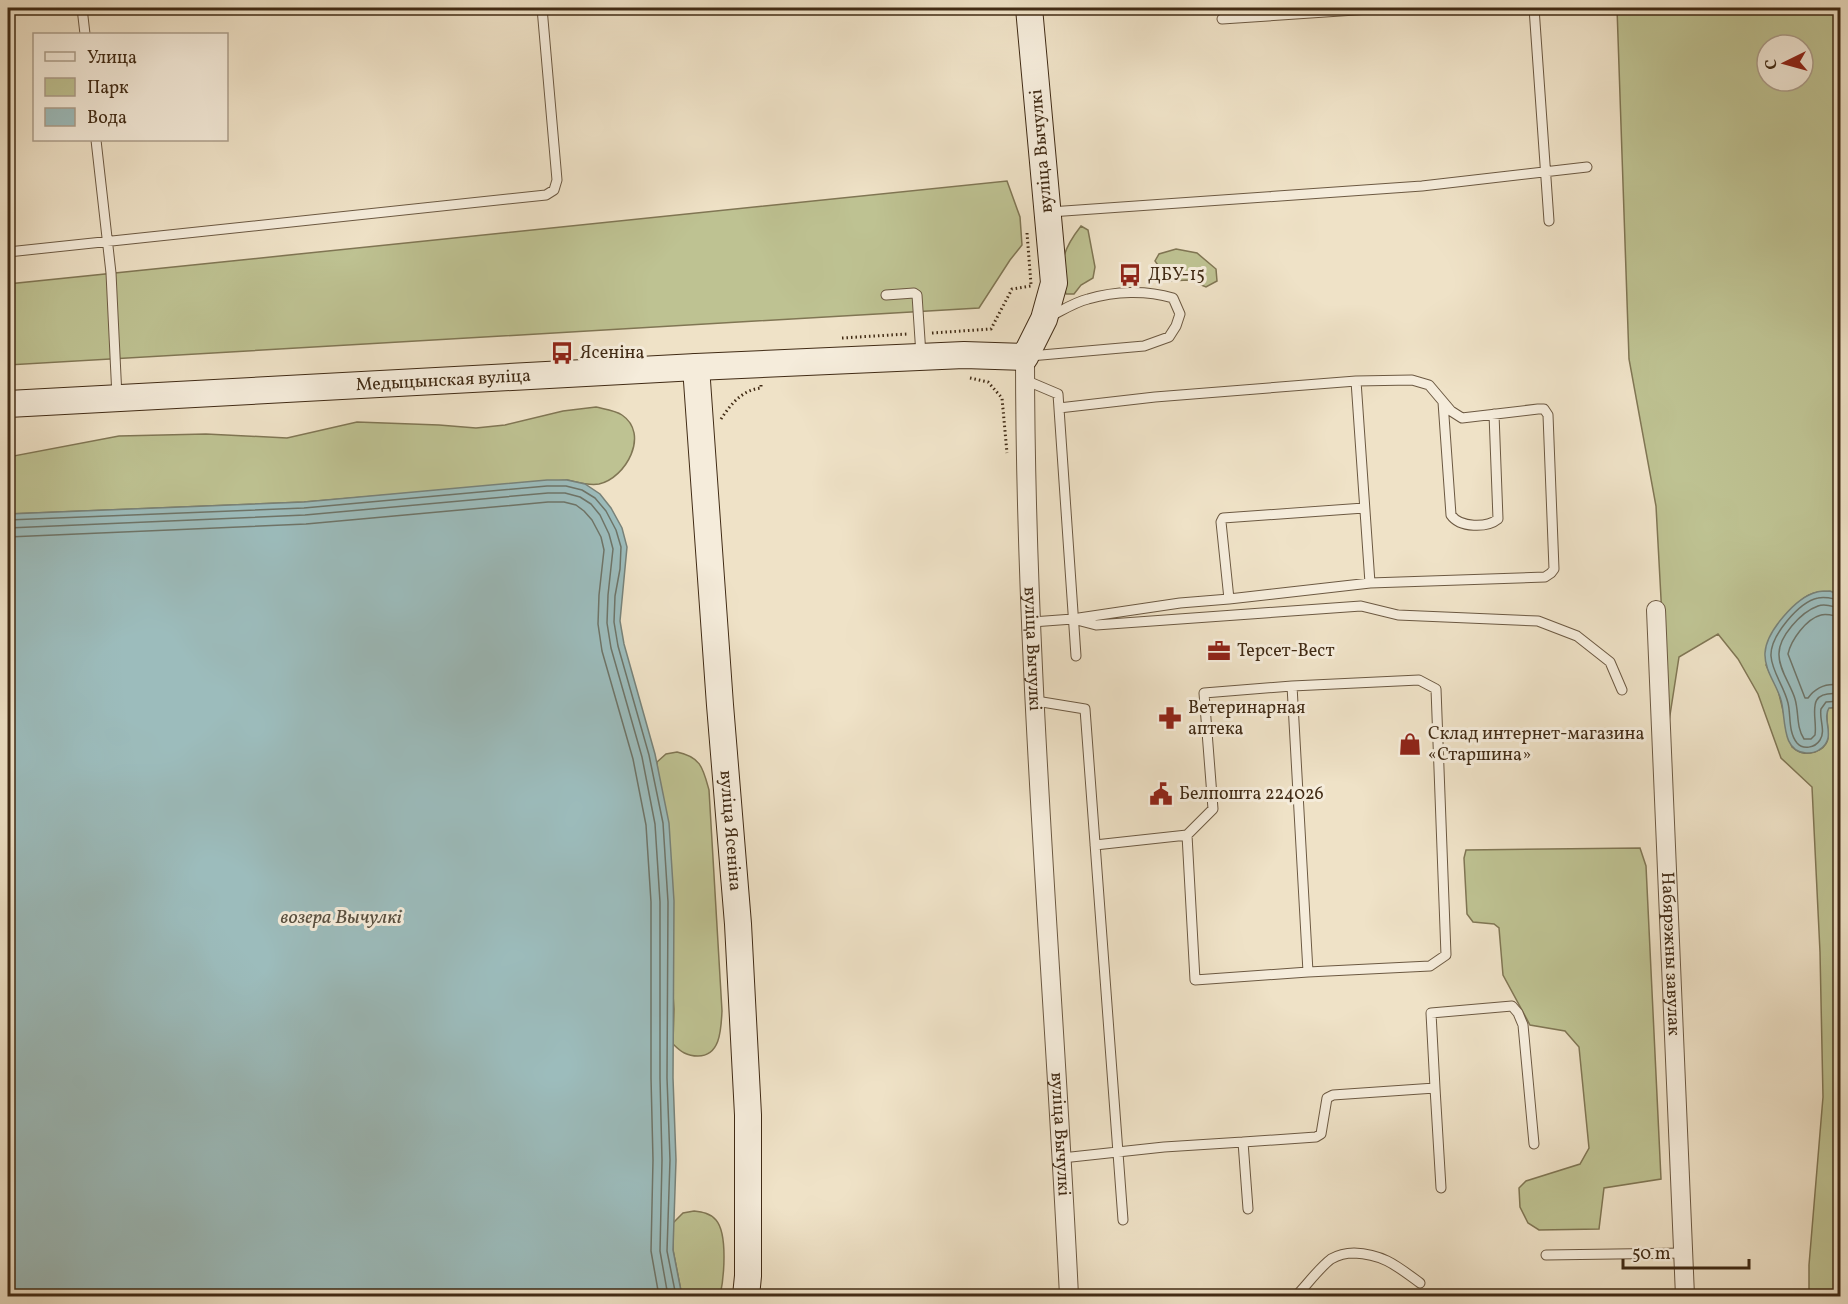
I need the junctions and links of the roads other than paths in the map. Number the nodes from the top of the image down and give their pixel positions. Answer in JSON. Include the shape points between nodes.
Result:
{"nodes":[{"id":1,"x":82,"y":8,"type":"edge"},
{"id":2,"x":542,"y":8,"type":"edge"},
{"id":3,"x":1029,"y":8,"type":"edge"},
{"id":4,"x":1385,"y":8,"type":"edge"},
{"id":5,"x":1534,"y":8,"type":"edge"},
{"id":6,"x":1222,"y":19,"type":"dead end"},
{"id":7,"x":85,"y":33,"type":"edge"},
{"id":8,"x":96,"y":141,"type":"edge"},
{"id":9,"x":1587,"y":167,"type":"dead end"},
{"id":10,"x":1545,"y":172,"type":"junction"},
{"id":11,"x":1047,"y":213,"type":"junction"},
{"id":12,"x":1549,"y":221,"type":"dead end"},
{"id":13,"x":108,"y":242,"type":"junction"},
{"id":14,"x":8,"y":252,"type":"edge"},
{"id":15,"x":886,"y":295,"type":"dead end"},
{"id":16,"x":1044,"y":319,"type":"junction"},
{"id":17,"x":921,"y":345,"type":"junction"},
{"id":18,"x":696,"y":367,"type":"junction"},
{"id":19,"x":1025,"y":368,"type":"junction"},
{"id":20,"x":1356,"y":381,"type":"junction"},
{"id":21,"x":117,"y":397,"type":"junction"},
{"id":22,"x":1443,"y":402,"type":"junction"},
{"id":23,"x":8,"y":404,"type":"edge"},
{"id":24,"x":1059,"y":408,"type":"junction"},
{"id":25,"x":1494,"y":414,"type":"junction"},
{"id":26,"x":1364,"y":508,"type":"junction"},
{"id":27,"x":1370,"y":583,"type":"junction"},
{"id":28,"x":1229,"y":599,"type":"junction"},
{"id":29,"x":1656,"y":610,"type":"dead end"},
{"id":30,"x":1073,"y":619,"type":"junction"},
{"id":31,"x":1032,"y":622,"type":"junction"},
{"id":32,"x":1076,"y":656,"type":"dead end"},
{"id":33,"x":1292,"y":686,"type":"junction"},
{"id":34,"x":1623,"y":690,"type":"dead end"},
{"id":35,"x":1036,"y":701,"type":"junction"},
{"id":36,"x":1187,"y":835,"type":"junction"},
{"id":37,"x":1095,"y":845,"type":"junction"},
{"id":38,"x":1308,"y":972,"type":"junction"},
{"id":39,"x":1435,"y":1088,"type":"junction"},
{"id":40,"x":1243,"y":1142,"type":"junction"},
{"id":41,"x":1534,"y":1144,"type":"dead end"},
{"id":42,"x":1118,"y":1153,"type":"junction"},
{"id":43,"x":1062,"y":1158,"type":"junction"},
{"id":44,"x":1441,"y":1188,"type":"dead end"},
{"id":45,"x":1248,"y":1209,"type":"dead end"},
{"id":46,"x":1123,"y":1220,"type":"dead end"},
{"id":47,"x":1684,"y":1253,"type":"junction"},
{"id":48,"x":1546,"y":1256,"type":"dead end"},
{"id":49,"x":1420,"y":1283,"type":"dead end"},
{"id":50,"x":746,"y":1296,"type":"edge"},
{"id":51,"x":1069,"y":1296,"type":"edge"},
{"id":52,"x":1296,"y":1296,"type":"edge"},
{"id":53,"x":1685,"y":1296,"type":"edge"}],
"edges":[{"from":1,"to":7,"type":"lane"},
{"from":2,"to":13,"type":"lane","via":[[557,180],[554,190],[546,195]]},
{"from":3,"to":11,"type":"street","name":"вуліца Вычулкі"},
{"from":4,"to":6,"type":"lane"},
{"from":5,"to":10,"type":"lane"},
{"from":8,"to":13,"type":"lane"},
{"from":9,"to":10,"type":"lane"},
{"from":10,"to":11,"type":"lane","via":[[1422,186]]},
{"from":10,"to":12,"type":"lane"},
{"from":11,"to":16,"type":"street","name":"вуліца Вычулкі","via":[[1054,283]]},
{"from":13,"to":14,"type":"lane"},
{"from":13,"to":21,"type":"lane"},
{"from":15,"to":17,"type":"lane","via":[[917,296]]},
{"from":16,"to":19,"type":"street","name":"вуліца Вычулкі"},
{"from":16,"to":19,"type":"lane","via":[[1087,299],[1131,293],[1173,298],[1180,314],[1169,338]]},
{"from":17,"to":18,"type":"street","name":"Медыцынская вуліца"},
{"from":17,"to":19,"type":"street","name":"Медыцынская вуліца"},
{"from":18,"to":21,"type":"street","name":"Медыцынская вуліца"},
{"from":18,"to":50,"type":"street","name":"вуліца Ясеніна","via":[[738,924],[748,1115]]},
{"from":19,"to":24,"type":"lane","via":[[1058,394]]},
{"from":19,"to":31,"type":"street","name":"вуліца Вычулкі"},
{"from":20,"to":22,"type":"lane","via":[[1412,380],[1429,386]]},
{"from":20,"to":24,"type":"lane"},
{"from":20,"to":26,"type":"lane"},
{"from":21,"to":23,"type":"street","name":"Медыцынская вуліца"},
{"from":22,"to":25,"type":"lane","via":[[1462,418]]},
{"from":22,"to":25,"type":"lane","via":[[1451,515],[1464,525],[1493,523],[1498,519]]},
{"from":24,"to":30,"type":"lane"},
{"from":25,"to":27,"type":"lane","via":[[1538,409],[1545,410],[1548,416],[1554,568],[1551,573],[1545,577]]},
{"from":26,"to":27,"type":"lane"},
{"from":26,"to":28,"type":"lane","via":[[1223,518]]},
{"from":27,"to":28,"type":"lane"},
{"from":28,"to":30,"type":"lane"},
{"from":29,"to":47,"type":"street","name":"Набярэжны завулак"},
{"from":30,"to":31,"type":"lane"},
{"from":30,"to":32,"type":"lane"},
{"from":30,"to":34,"type":"lane","via":[[1096,625],[1361,606],[1398,615],[1538,621],[1577,636],[1610,662]]},
{"from":31,"to":35,"type":"street","name":"вуліца Вычулкі"},
{"from":33,"to":36,"type":"lane","via":[[1204,693],[1213,808]]},
{"from":33,"to":38,"type":"lane"},
{"from":33,"to":38,"type":"lane","via":[[1419,680],[1436,689],[1446,955],[1430,966]]},
{"from":35,"to":37,"type":"lane","via":[[1085,709]]},
{"from":35,"to":43,"type":"street","name":"вуліца Вычулкі"},
{"from":36,"to":37,"type":"lane"},
{"from":36,"to":38,"type":"lane","via":[[1196,980]]},
{"from":37,"to":42,"type":"lane"},
{"from":39,"to":40,"type":"lane","via":[[1333,1095],[1327,1098],[1321,1134],[1316,1137]]},
{"from":39,"to":41,"type":"lane","via":[[1431,1013],[1512,1006],[1522,1025]]},
{"from":39,"to":44,"type":"lane"},
{"from":40,"to":42,"type":"lane"},
{"from":40,"to":45,"type":"lane"},
{"from":42,"to":43,"type":"lane"},
{"from":42,"to":46,"type":"lane"},
{"from":43,"to":51,"type":"street","name":"вуліца Вычулкі"},
{"from":47,"to":48,"type":"lane"},
{"from":47,"to":53,"type":"street","name":"Набярэжны завулак"},
{"from":49,"to":52,"type":"lane","via":[[1389,1260],[1349,1253],[1330,1260]]}]}
